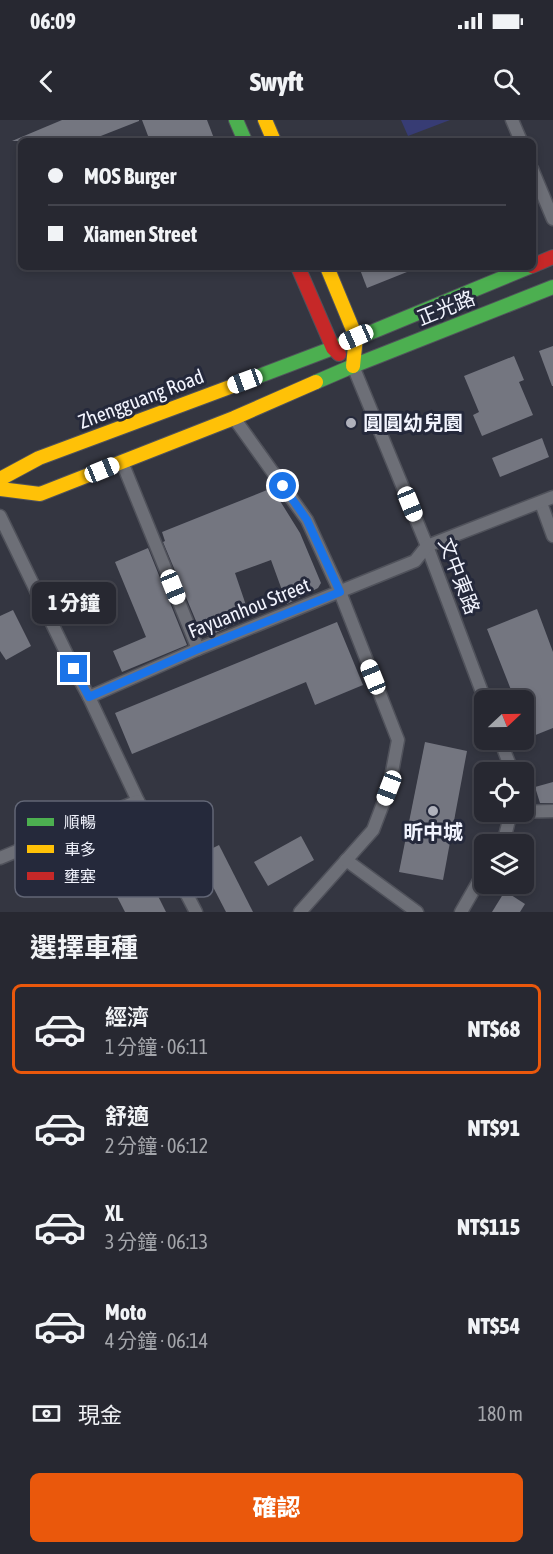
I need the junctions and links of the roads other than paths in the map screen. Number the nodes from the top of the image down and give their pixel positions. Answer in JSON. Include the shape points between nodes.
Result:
{"nodes":[{"id":1,"x":236,"y":120,"type":"edge"},
{"id":2,"x":265,"y":120,"type":"edge"},
{"id":3,"x":512,"y":120,"type":"edge"},
{"id":4,"x":244,"y":138,"type":"edge"},
{"id":5,"x":273,"y":138,"type":"edge"},
{"id":6,"x":520,"y":138,"type":"edge"},
{"id":7,"x":536,"y":179,"type":"edge"},
{"id":8,"x":553,"y":219,"type":"edge"},
{"id":9,"x":553,"y":257,"type":"edge"},
{"id":10,"x":536,"y":264,"type":"edge"},
{"id":11,"x":299,"y":270,"type":"edge"},
{"id":12,"x":328,"y":270,"type":"edge"},
{"id":13,"x":521,"y":270,"type":"edge"},
{"id":14,"x":553,"y":287,"type":"edge"},
{"id":15,"x":356,"y":337,"type":"junction"},
{"id":16,"x":333,"y":348,"type":"junction"},
{"id":17,"x":353,"y":366,"type":"junction"},
{"id":18,"x":234,"y":418,"type":"junction"},
{"id":19,"x":122,"y":462,"type":"junction"},
{"id":20,"x":0,"y":479,"type":"edge"},
{"id":21,"x":0,"y":489,"type":"edge"},
{"id":22,"x":547,"y":500,"type":"edge"},
{"id":23,"x":0,"y":516,"type":"edge"},
{"id":24,"x":553,"y":536,"type":"edge"},
{"id":25,"x":427,"y":546,"type":"junction"},
{"id":26,"x":340,"y":592,"type":"junction"},
{"id":27,"x":198,"y":649,"type":"junction"},
{"id":28,"x":481,"y":690,"type":"edge"},
{"id":29,"x":89,"y":697,"type":"junction"},
{"id":30,"x":138,"y":801,"type":"edge"},
{"id":31,"x":534,"y":811,"type":"edge"},
{"id":32,"x":553,"y":811,"type":"edge"},
{"id":33,"x":15,"y":852,"type":"edge"},
{"id":34,"x":0,"y":858,"type":"edge"},
{"id":35,"x":345,"y":860,"type":"junction"},
{"id":36,"x":474,"y":889,"type":"edge"},
{"id":37,"x":188,"y":897,"type":"edge"},
{"id":38,"x":196,"y":912,"type":"edge"},
{"id":39,"x":300,"y":912,"type":"edge"},
{"id":40,"x":417,"y":912,"type":"edge"},
{"id":41,"x":461,"y":912,"type":"edge"}],
"edges":[{"from":1,"to":4,"type":"street"},
{"from":2,"to":5,"type":"street"},
{"from":3,"to":6,"type":"street"},
{"from":7,"to":8,"type":"street"},
{"from":9,"to":10,"type":"street","name":"正光路"},
{"from":11,"to":16,"type":"street"},
{"from":12,"to":15,"type":"street"},
{"from":13,"to":15,"type":"street","name":"正光路"},
{"from":14,"to":17,"type":"street","name":"正光路"},
{"from":15,"to":16,"type":"street","name":"正光路"},
{"from":15,"to":17,"type":"street"},
{"from":16,"to":17,"type":"street"},
{"from":16,"to":20,"type":"street","name":"Zhengguang Road","via":[[39,458]]},
{"from":17,"to":18,"type":"street"},
{"from":17,"to":25,"type":"street","name":"文中東路"},
{"from":18,"to":19,"type":"street"},
{"from":18,"to":26,"type":"street","via":[[307,520]]},
{"from":19,"to":21,"type":"street","via":[[40,494]]},
{"from":19,"to":27,"type":"street"},
{"from":22,"to":24,"type":"street"},
{"from":22,"to":25,"type":"street","name":"Fayuanhou Street"},
{"from":23,"to":29,"type":"street"},
{"from":25,"to":26,"type":"street","name":"Fayuanhou Street","via":[[415,561]]},
{"from":25,"to":28,"type":"street","name":"文中東路"},
{"from":26,"to":27,"type":"street","name":"Fayuanhou Street"},
{"from":26,"to":35,"type":"street","via":[[398,740],[389,788],[373,830]]},
{"from":27,"to":29,"type":"street","name":"Fayuanhou Street"},
{"from":29,"to":30,"type":"street"},
{"from":31,"to":32,"type":"street"},
{"from":33,"to":34,"type":"street"},
{"from":35,"to":39,"type":"street"},
{"from":35,"to":40,"type":"street"},
{"from":36,"to":41,"type":"street"},
{"from":37,"to":38,"type":"street"}]}
